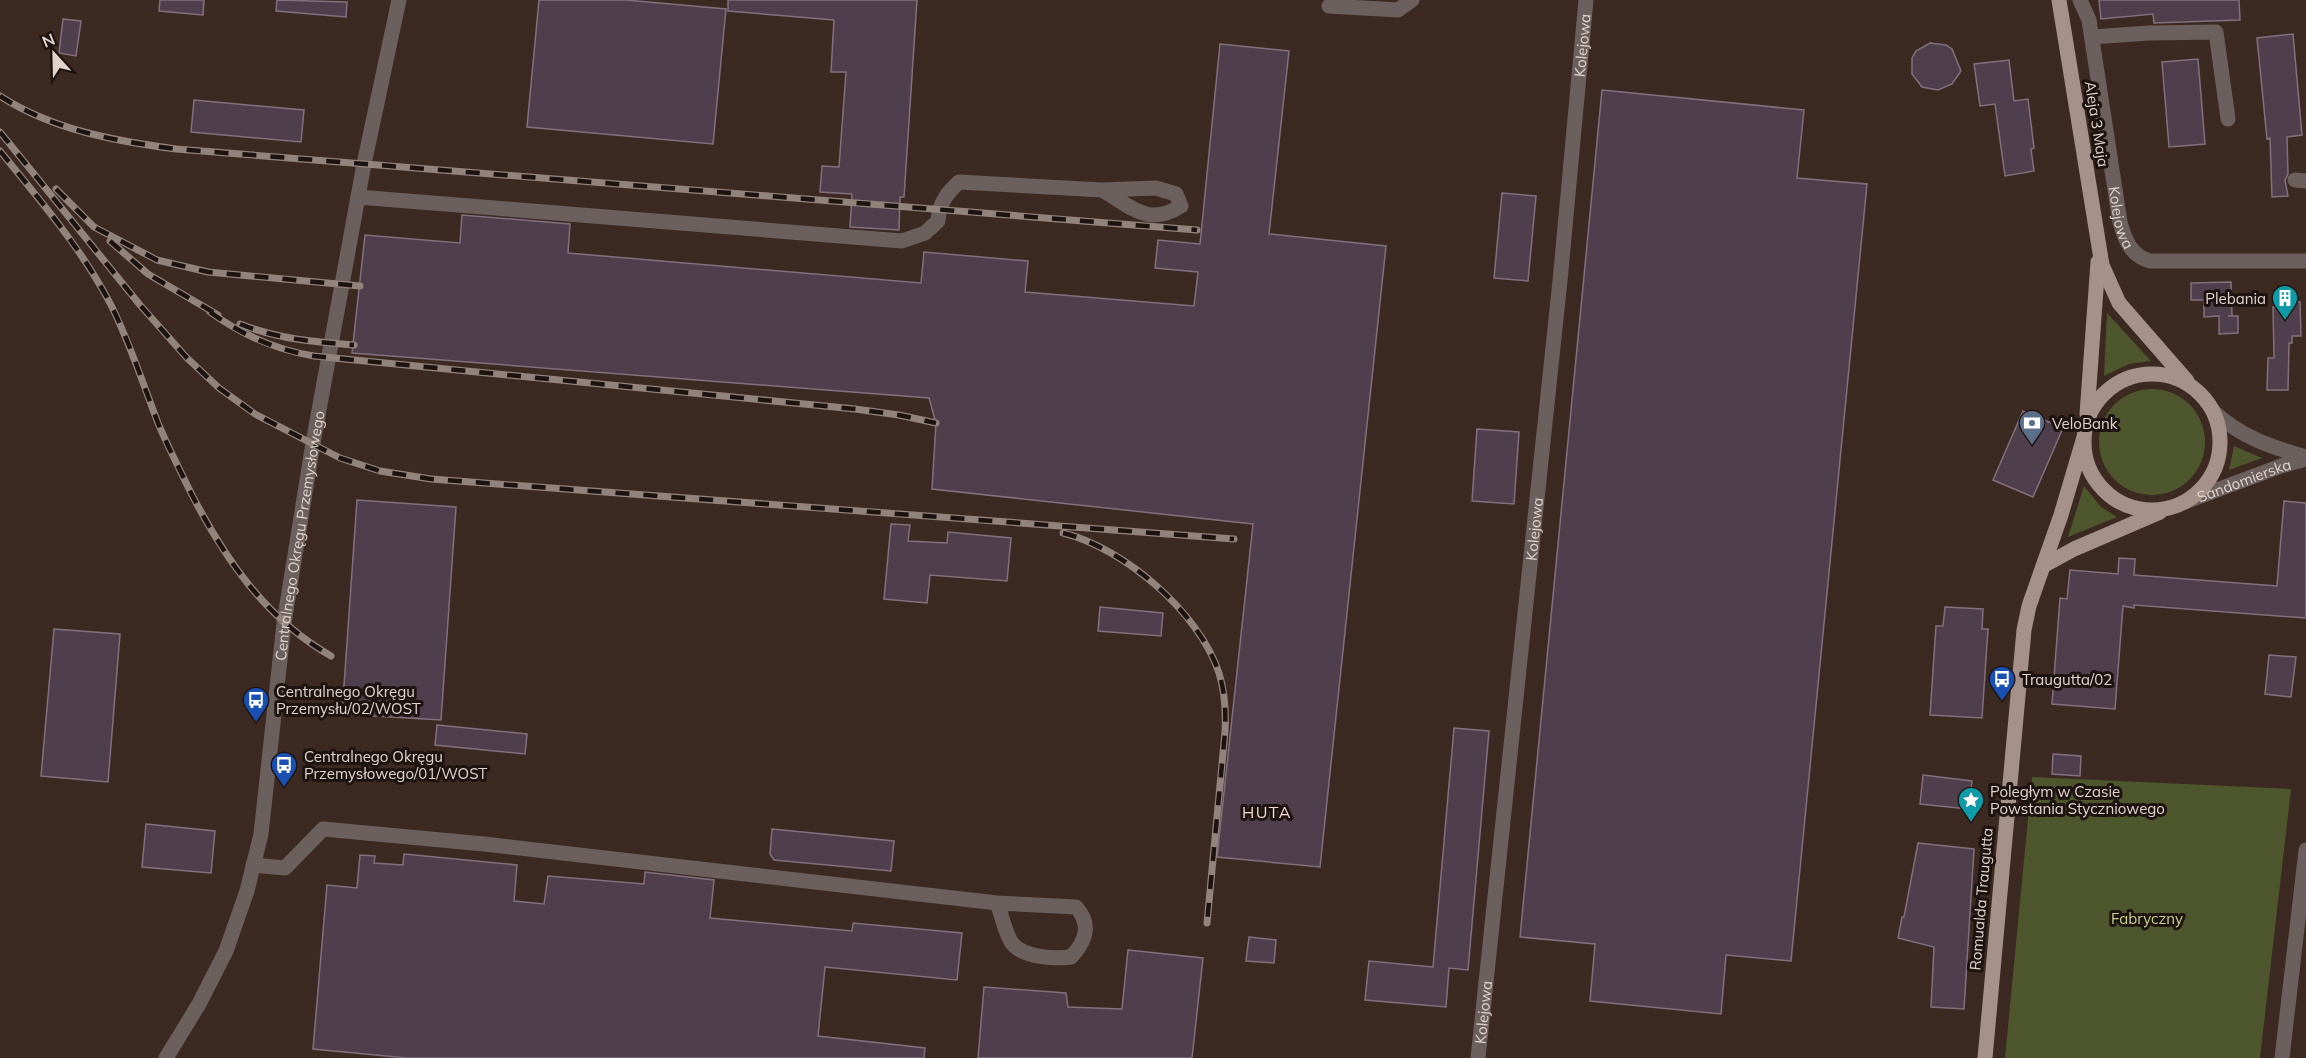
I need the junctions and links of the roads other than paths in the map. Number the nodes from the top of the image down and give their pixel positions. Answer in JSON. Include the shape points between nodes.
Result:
{"nodes":[{"id":1,"x":399,"y":0,"type":"edge"},
{"id":2,"x":1412,"y":0,"type":"edge"},
{"id":3,"x":1586,"y":0,"type":"edge"},
{"id":4,"x":2059,"y":0,"type":"edge"},
{"id":5,"x":2080,"y":0,"type":"edge"},
{"id":6,"x":1329,"y":6,"type":"dead end"},
{"id":7,"x":2092,"y":37,"type":"junction"},
{"id":8,"x":2228,"y":119,"type":"dead end"},
{"id":9,"x":1102,"y":190,"type":"dead end"},
{"id":10,"x":358,"y":197,"type":"junction"},
{"id":11,"x":2099,"y":253,"type":"junction"},
{"id":12,"x":2306,"y":261,"type":"edge"},
{"id":13,"x":2191,"y":385,"type":"junction"},
{"id":14,"x":2214,"y":412,"type":"junction"},
{"id":15,"x":2087,"y":417,"type":"junction"},
{"id":16,"x":2084,"y":437,"type":"junction"},
{"id":17,"x":2306,"y":458,"type":"edge"},
{"id":18,"x":2177,"y":505,"type":"junction"},
{"id":19,"x":2043,"y":566,"type":"junction"},
{"id":20,"x":2306,"y":850,"type":"edge"},
{"id":21,"x":253,"y":865,"type":"junction"},
{"id":22,"x":997,"y":903,"type":"junction"},
{"id":23,"x":166,"y":1058,"type":"edge"},
{"id":24,"x":1478,"y":1058,"type":"edge"},
{"id":25,"x":1985,"y":1058,"type":"edge"},
{"id":26,"x":2282,"y":1058,"type":"edge"}],
"edges":[{"from":1,"to":10,"type":"street","name":"Centralnego Okręgu Przemysłowego"},
{"from":2,"to":6,"type":"street","via":[[1398,10]]},
{"from":3,"to":24,"type":"street","name":"Kolejowa"},
{"from":4,"to":11,"type":"main road","name":"Aleja 3 Maja"},
{"from":5,"to":7,"type":"street","name":"Kolejowa","via":[[2087,11]]},
{"from":7,"to":8,"type":"street","via":[[2216,32]]},
{"from":7,"to":12,"type":"street","name":"Kolejowa","via":[[2120,222],[2126,241],[2138,256],[2150,261]]},
{"from":9,"to":10,"type":"street","via":[[959,182],[945,195],[938,221],[925,233],[902,241]]},
{"from":10,"to":21,"type":"street","name":"Centralnego Okręgu Przemysłowego","via":[[289,592],[261,834]]},
{"from":11,"to":13,"type":"main road","name":"Aleja 3 Maja","via":[[2119,303]]},
{"from":11,"to":15,"type":"main road","name":"Aleja 3 Maja"},
{"from":13,"to":14,"type":"main road"},
{"from":13,"to":15,"type":"main road","via":[[2162,374],[2132,376],[2108,390]]},
{"from":14,"to":17,"type":"street","name":"Sandomierska","via":[[2252,439]]},
{"from":14,"to":18,"type":"main road","via":[[2220,436],[2216,466],[2199,492]]},
{"from":15,"to":16,"type":"main road"},
{"from":16,"to":18,"type":"main road","via":[[2093,476],[2114,499],[2142,510]]},
{"from":16,"to":19,"type":"main road","name":"Romualda Traugutta"},
{"from":17,"to":18,"type":"street","name":"Sandomierska"},
{"from":18,"to":19,"type":"main road"},
{"from":19,"to":25,"type":"main road","name":"Romualda Traugutta","via":[[2029,606],[2021,651]]},
{"from":20,"to":26,"type":"street"},
{"from":21,"to":22,"type":"street","via":[[285,868],[323,829]]},
{"from":21,"to":23,"type":"street","name":"Centralnego Okręgu Przemysłowego","via":[[226,951]]},
{"from":22,"to":22,"type":"street","via":[[1076,907],[1085,922],[1084,941],[1071,957],[1048,959],[1025,952],[1012,944]]}]}
